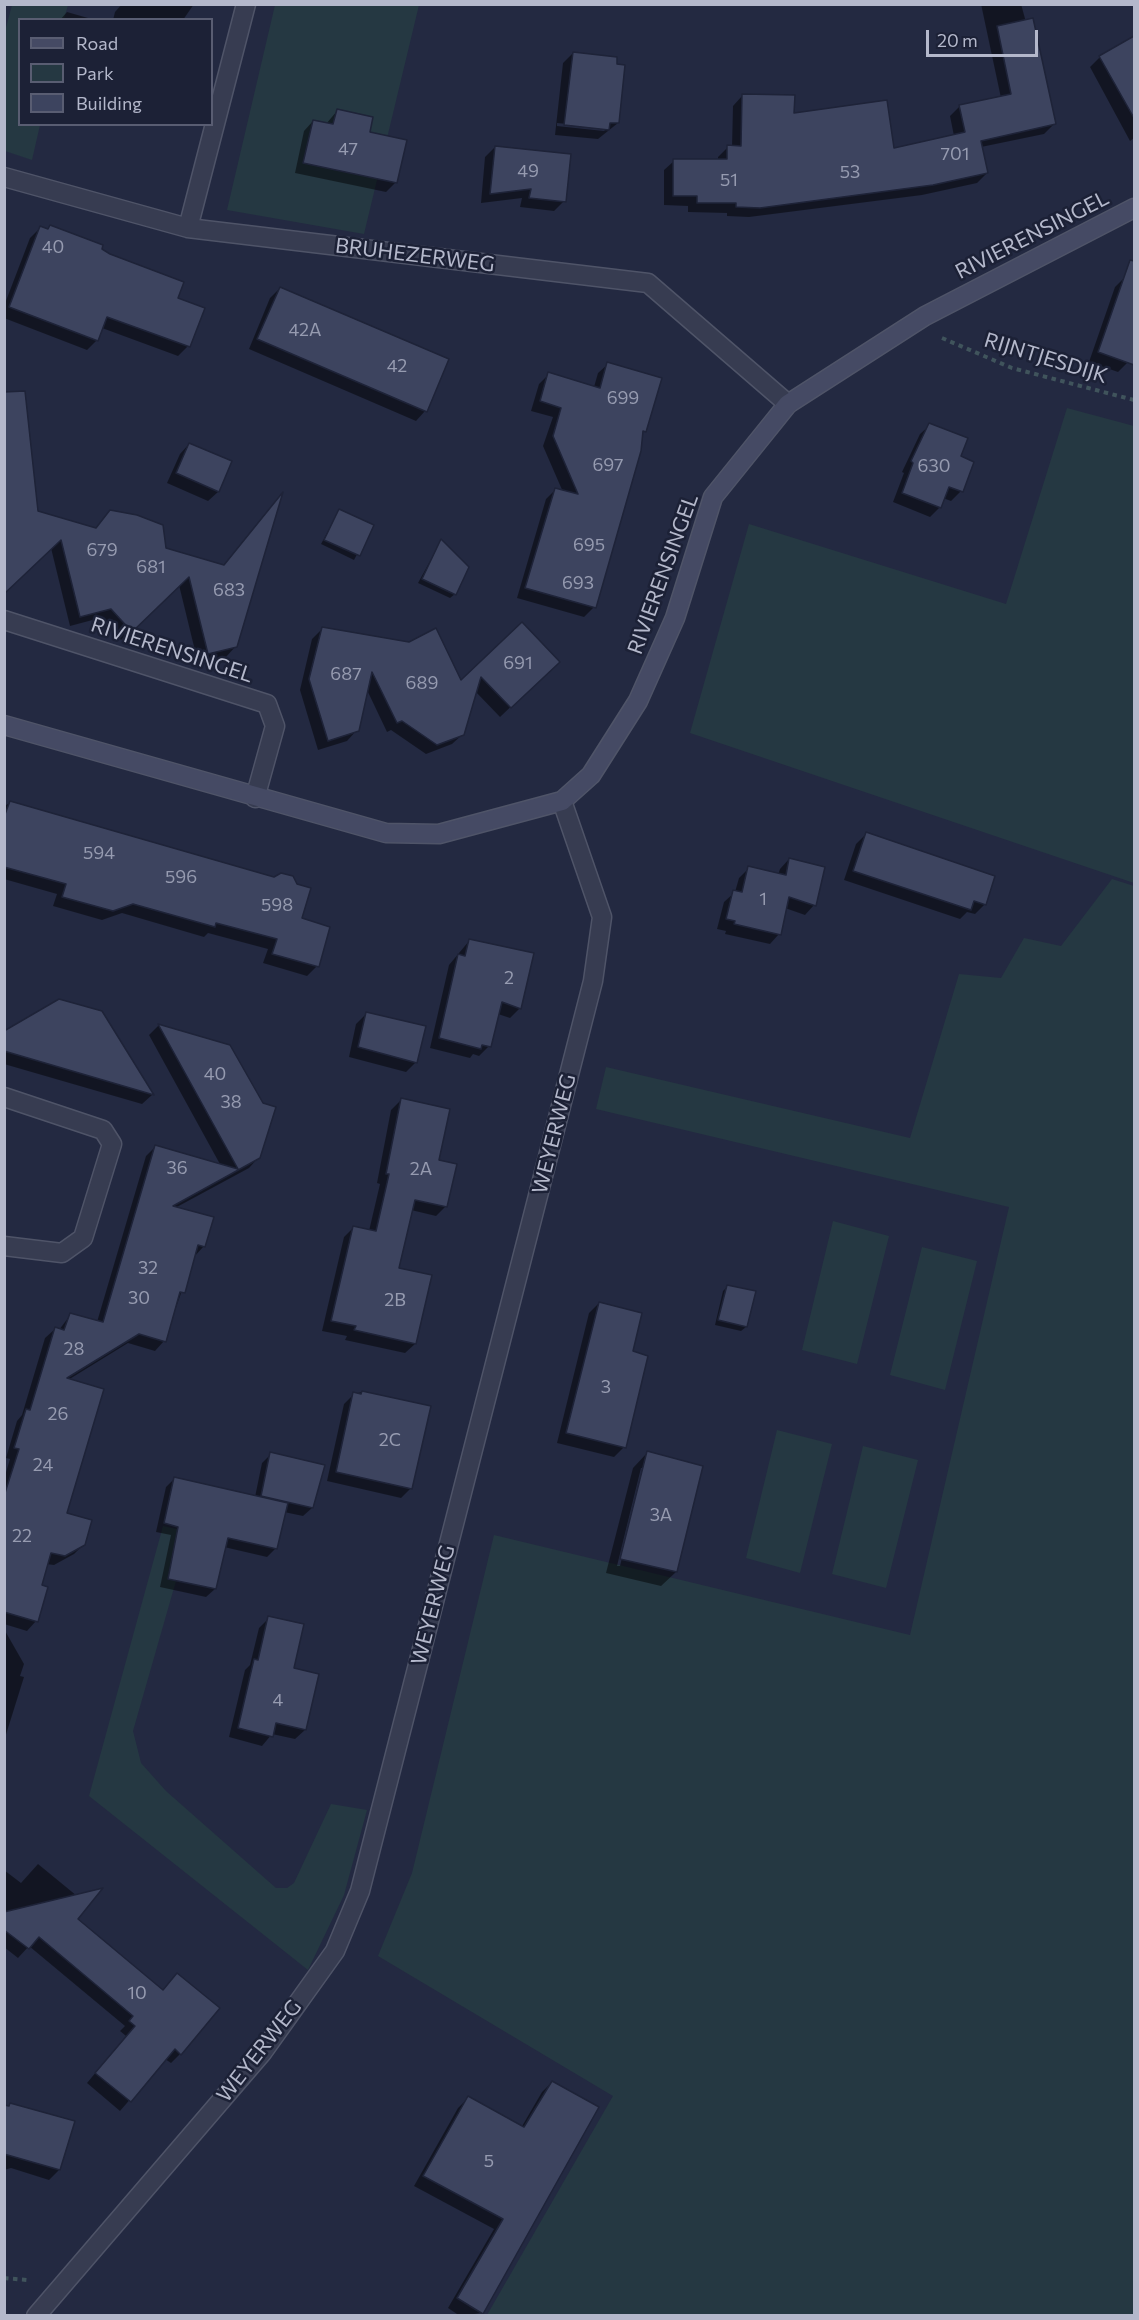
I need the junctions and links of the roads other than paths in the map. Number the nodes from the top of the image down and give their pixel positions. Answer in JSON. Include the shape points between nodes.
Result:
{"nodes":[{"id":1,"x":246,"y":4,"type":"edge"},
{"id":2,"x":4,"y":177,"type":"edge"},
{"id":3,"x":1134,"y":208,"type":"edge"},
{"id":4,"x":188,"y":228,"type":"junction"},
{"id":5,"x":788,"y":404,"type":"junction"},
{"id":6,"x":4,"y":620,"type":"edge"},
{"id":7,"x":4,"y":725,"type":"edge"},
{"id":8,"x":255,"y":798,"type":"junction"},
{"id":9,"x":562,"y":801,"type":"junction"},
{"id":10,"x":4,"y":1097,"type":"edge"},
{"id":11,"x":6,"y":1252,"type":"edge"},
{"id":12,"x":36,"y":2316,"type":"edge"}],
"edges":[{"from":1,"to":4,"type":"street"},
{"from":2,"to":4,"type":"street","name":"BRUHEZERWEG"},
{"from":3,"to":5,"type":"street","name":"RIVIERENSINGEL","via":[[925,316]]},
{"from":4,"to":5,"type":"street","name":"BRUHEZERWEG","via":[[648,283]]},
{"from":5,"to":9,"type":"street","name":"RIVIERENSINGEL","via":[[712,497],[675,618],[638,700],[591,776]]},
{"from":6,"to":8,"type":"street","name":"RIVIERENSINGEL","via":[[267,704],[275,726]]},
{"from":7,"to":8,"type":"street","name":"RIVIERENSINGEL"},
{"from":8,"to":9,"type":"street","name":"RIVIERENSINGEL","via":[[386,833],[439,834]]},
{"from":9,"to":12,"type":"street","name":"WEYERWEG","via":[[602,917],[593,981],[360,1891],[335,1951],[262,2054]]},
{"from":10,"to":11,"type":"street","via":[[104,1130],[112,1144],[83,1238],[62,1253]]}]}
